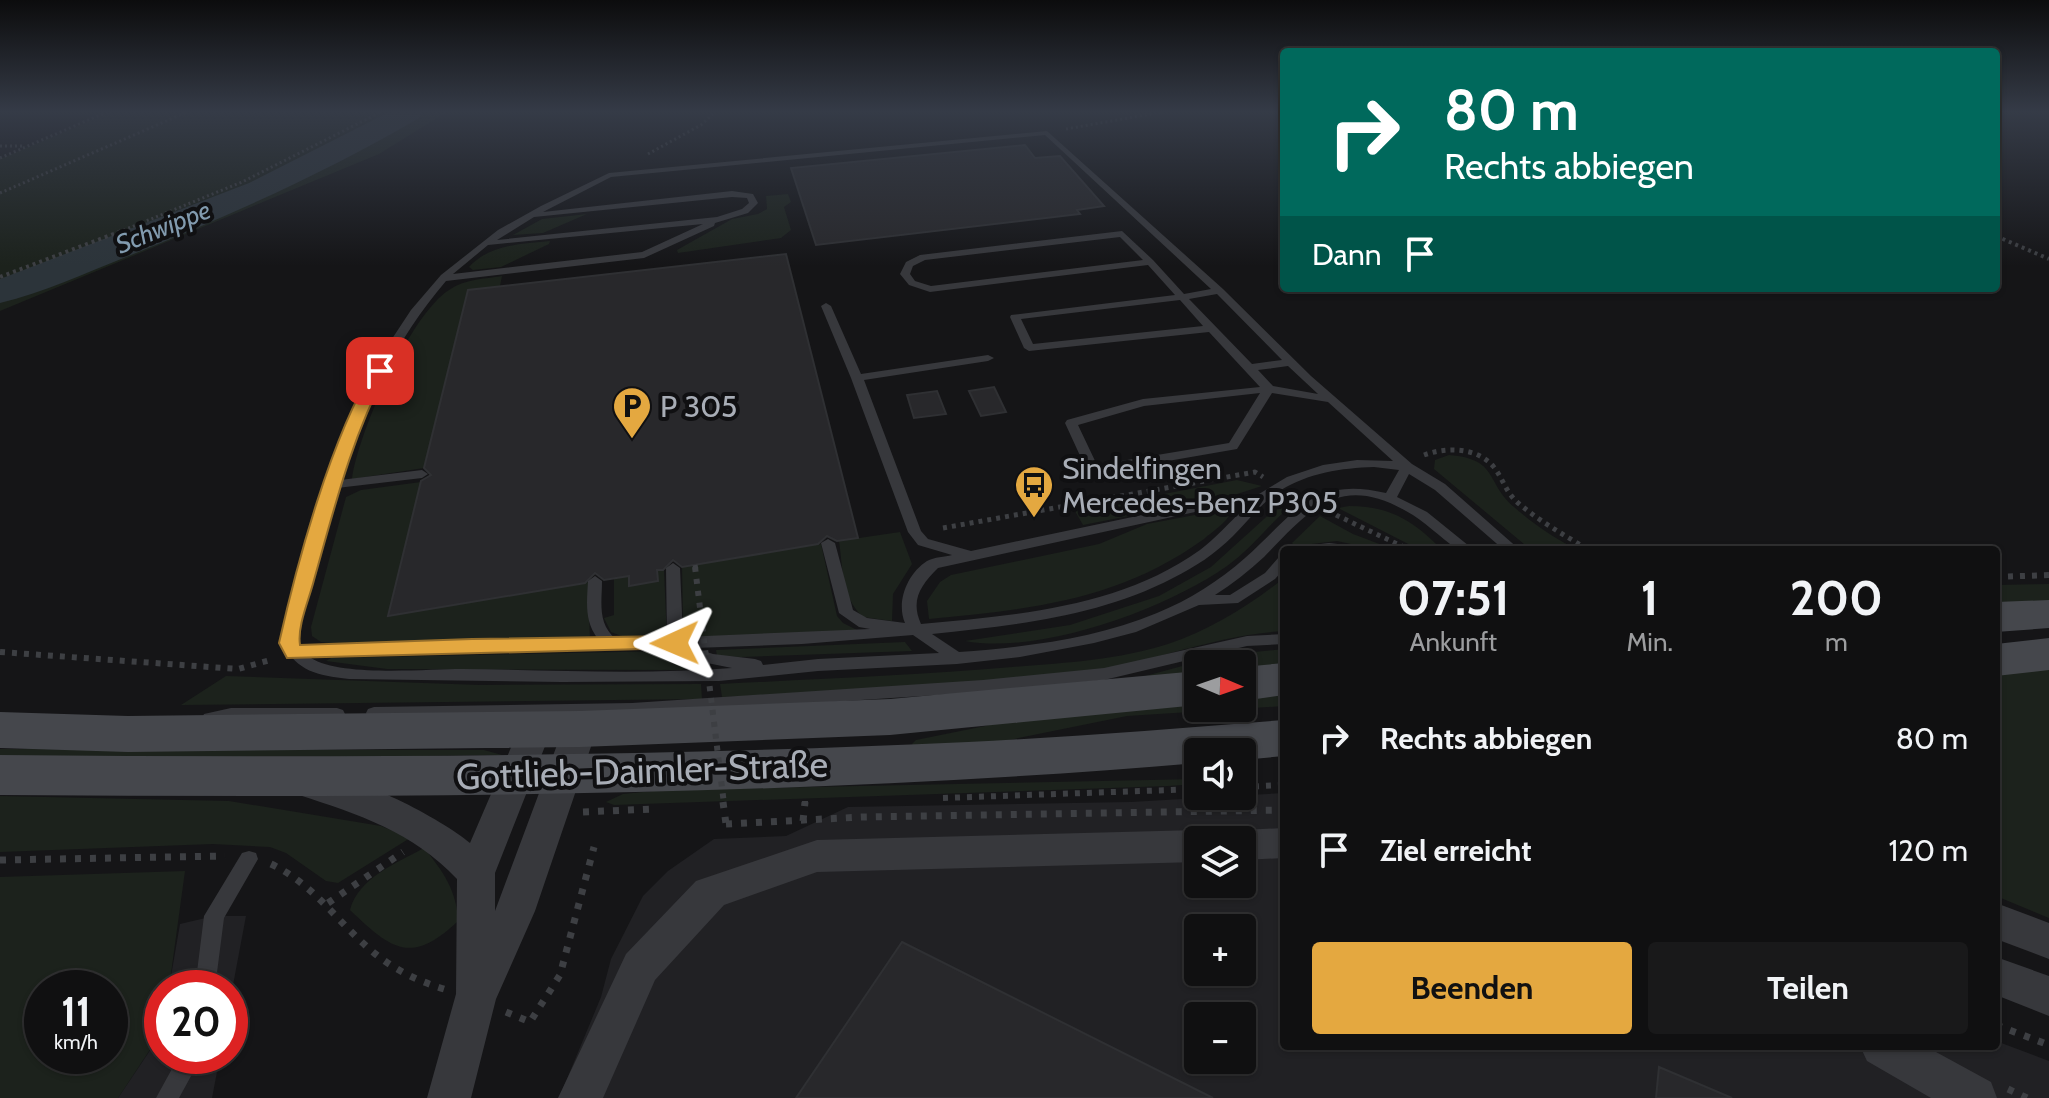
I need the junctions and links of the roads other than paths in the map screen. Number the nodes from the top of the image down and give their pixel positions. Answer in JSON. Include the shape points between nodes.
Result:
{"nodes":[{"id":1,"x":732,"y":163,"type":"edge"},
{"id":2,"x":1079,"y":163,"type":"edge"},
{"id":3,"x":532,"y":215,"type":"junction"},
{"id":4,"x":718,"y":220,"type":"junction"},
{"id":5,"x":1153,"y":232,"type":"junction"},
{"id":6,"x":1122,"y":234,"type":"junction"},
{"id":7,"x":486,"y":243,"type":"junction"},
{"id":8,"x":1150,"y":262,"type":"junction"},
{"id":9,"x":444,"y":278,"type":"junction"},
{"id":10,"x":1219,"y":291,"type":"junction"},
{"id":11,"x":1182,"y":297,"type":"junction"},
{"id":12,"x":826,"y":306,"type":"dead end"},
{"id":13,"x":1212,"y":328,"type":"junction"},
{"id":14,"x":988,"y":358,"type":"dead end"},
{"id":15,"x":1290,"y":362,"type":"junction"},
{"id":16,"x":1251,"y":368,"type":"junction"},
{"id":17,"x":857,"y":378,"type":"junction"},
{"id":18,"x":1269,"y":389,"type":"junction"},
{"id":19,"x":1331,"y":399,"type":"junction"},
{"id":20,"x":1407,"y":467,"type":"junction"},
{"id":21,"x":422,"y":474,"type":"dead end"},
{"id":22,"x":332,"y":485,"type":"junction"},
{"id":23,"x":1390,"y":497,"type":"junction"},
{"id":24,"x":1262,"y":498,"type":"junction"},
{"id":25,"x":828,"y":543,"type":"dead end"},
{"id":26,"x":1462,"y":546,"type":"edge"},
{"id":27,"x":1508,"y":546,"type":"edge"},
{"id":28,"x":968,"y":555,"type":"junction"},
{"id":29,"x":1280,"y":565,"type":"edge"},
{"id":30,"x":673,"y":568,"type":"dead end"},
{"id":31,"x":595,"y":581,"type":"dead end"},
{"id":32,"x":1196,"y":600,"type":"junction"},
{"id":33,"x":2049,"y":614,"type":"edge"},
{"id":34,"x":2000,"y":617,"type":"edge"},
{"id":35,"x":916,"y":630,"type":"junction"},
{"id":36,"x":1280,"y":639,"type":"edge"},
{"id":37,"x":675,"y":643,"type":"junction"},
{"id":38,"x":613,"y":644,"type":"junction"},
{"id":39,"x":295,"y":653,"type":"junction"},
{"id":40,"x":2049,"y":654,"type":"edge"},
{"id":41,"x":957,"y":658,"type":"junction"},
{"id":42,"x":2000,"y":660,"type":"edge"},
{"id":43,"x":778,"y":667,"type":"junction"},
{"id":44,"x":1280,"y":679,"type":"edge"},
{"id":45,"x":1256,"y":682,"type":"edge"},
{"id":46,"x":1184,"y":689,"type":"edge"},
{"id":47,"x":0,"y":730,"type":"edge"},
{"id":48,"x":128,"y":734,"type":"junction"},
{"id":49,"x":1280,"y":738,"type":"edge"},
{"id":50,"x":557,"y":762,"type":"junction"},
{"id":51,"x":514,"y":774,"type":"junction"},
{"id":52,"x":0,"y":775,"type":"edge"},
{"id":53,"x":287,"y":778,"type":"junction"},
{"id":54,"x":1280,"y":843,"type":"edge"},
{"id":55,"x":1256,"y":844,"type":"edge"},
{"id":56,"x":1184,"y":846,"type":"edge"},
{"id":57,"x":249,"y":859,"type":"road end"},
{"id":58,"x":476,"y":873,"type":"junction"},
{"id":59,"x":2000,"y":923,"type":"edge"},
{"id":60,"x":2049,"y":941,"type":"edge"},
{"id":61,"x":207,"y":970,"type":"edge"},
{"id":62,"x":2000,"y":978,"type":"edge"},
{"id":63,"x":2049,"y":996,"type":"edge"},
{"id":64,"x":475,"y":999,"type":"junction"},
{"id":65,"x":1889,"y":1050,"type":"edge"},
{"id":66,"x":181,"y":1074,"type":"edge"},
{"id":67,"x":167,"y":1098,"type":"edge"},
{"id":68,"x":449,"y":1098,"type":"edge"},
{"id":69,"x":580,"y":1098,"type":"edge"},
{"id":70,"x":1975,"y":1098,"type":"edge"}],
"edges":[{"from":1,"to":3,"type":"lane","via":[[609,175]]},
{"from":2,"to":5,"type":"lane"},
{"from":3,"to":4,"type":"lane","via":[[750,196],[754,203],[745,211]]},
{"from":3,"to":7,"type":"lane"},
{"from":4,"to":7,"type":"lane"},
{"from":4,"to":9,"type":"lane","via":[[644,255]]},
{"from":5,"to":6,"type":"lane"},
{"from":5,"to":10,"type":"lane"},
{"from":6,"to":8,"type":"lane"},
{"from":6,"to":8,"type":"lane","via":[[923,257],[909,264],[905,274],[912,283],[930,289]]},
{"from":7,"to":9,"type":"lane"},
{"from":8,"to":11,"type":"lane"},
{"from":9,"to":22,"type":"lane","via":[[393,347],[366,396]]},
{"from":10,"to":11,"type":"lane"},
{"from":10,"to":15,"type":"lane"},
{"from":11,"to":13,"type":"lane"},
{"from":11,"to":13,"type":"lane","via":[[1015,317],[1029,348]]},
{"from":12,"to":17,"type":"lane"},
{"from":13,"to":16,"type":"lane"},
{"from":14,"to":17,"type":"lane"},
{"from":15,"to":16,"type":"lane"},
{"from":15,"to":19,"type":"lane"},
{"from":16,"to":18,"type":"lane"},
{"from":17,"to":28,"type":"lane","via":[[915,532],[923,542]]},
{"from":18,"to":18,"type":"lane","via":[[1143,403],[1071,423],[1093,470],[1233,446]]},
{"from":18,"to":19,"type":"lane"},
{"from":19,"to":20,"type":"lane"},
{"from":20,"to":23,"type":"lane"},
{"from":20,"to":24,"type":"lane","via":[[1367,463],[1336,468],[1279,486]]},
{"from":20,"to":27,"type":"lane","via":[[1440,487]]},
{"from":21,"to":22,"type":"lane"},
{"from":22,"to":39,"type":"lane","via":[[294,619],[289,643]]},
{"from":23,"to":26,"type":"lane","via":[[1408,504]]},
{"from":23,"to":32,"type":"lane","via":[[1356,492],[1312,504],[1250,562]]},
{"from":24,"to":28,"type":"lane"},
{"from":24,"to":35,"type":"lane","via":[[1197,558],[1132,591],[1058,614]]},
{"from":25,"to":35,"type":"lane","via":[[846,613],[864,623]]},
{"from":28,"to":35,"type":"lane","via":[[933,564],[914,583],[908,618]]},
{"from":29,"to":32,"type":"lane","via":[[1233,600]]},
{"from":30,"to":37,"type":"lane"},
{"from":31,"to":38,"type":"lane","via":[[595,626]]},
{"from":32,"to":41,"type":"lane","via":[[1131,628],[1082,641]]},
{"from":33,"to":34,"type":"main road"},
{"from":35,"to":37,"type":"lane"},
{"from":35,"to":41,"type":"lane"},
{"from":36,"to":48,"type":"lane","via":[[1247,641],[1104,674],[983,686],[632,709],[231,714]]},
{"from":37,"to":38,"type":"lane"},
{"from":37,"to":43,"type":"lane","via":[[711,660]]},
{"from":38,"to":39,"type":"lane"},
{"from":39,"to":43,"type":"lane","via":[[315,668],[366,673],[723,675]]},
{"from":40,"to":42,"type":"main road"},
{"from":41,"to":43,"type":"lane"},
{"from":44,"to":45,"type":"main road"},
{"from":46,"to":50,"type":"main road","name":"Gottlieb-Daimler-Straße","via":[[890,717]]},
{"from":47,"to":48,"type":"main road","name":"Gottlieb-Daimler-Straße"},
{"from":48,"to":50,"type":"main road","name":"Gottlieb-Daimler-Straße"},
{"from":49,"to":50,"type":"main road","name":"Gottlieb-Daimler-Straße","via":[[969,761]]},
{"from":50,"to":51,"type":"main road","name":"Gottlieb-Daimler-Straße"},
{"from":50,"to":64,"type":"street","via":[[515,911]]},
{"from":51,"to":53,"type":"main road","name":"Gottlieb-Daimler-Straße"},
{"from":51,"to":58,"type":"street"},
{"from":52,"to":53,"type":"main road","name":"Gottlieb-Daimler-Straße"},
{"from":53,"to":58,"type":"street","via":[[391,810],[431,833]]},
{"from":54,"to":55,"type":"street"},
{"from":56,"to":69,"type":"street","via":[[817,856],[710,893],[640,967]]},
{"from":57,"to":61,"type":"lane","via":[[214,916]]},
{"from":58,"to":64,"type":"street"},
{"from":59,"to":60,"type":"street"},
{"from":62,"to":63,"type":"street"},
{"from":64,"to":68,"type":"street"},
{"from":65,"to":70,"type":"street"},
{"from":66,"to":67,"type":"lane"}]}
